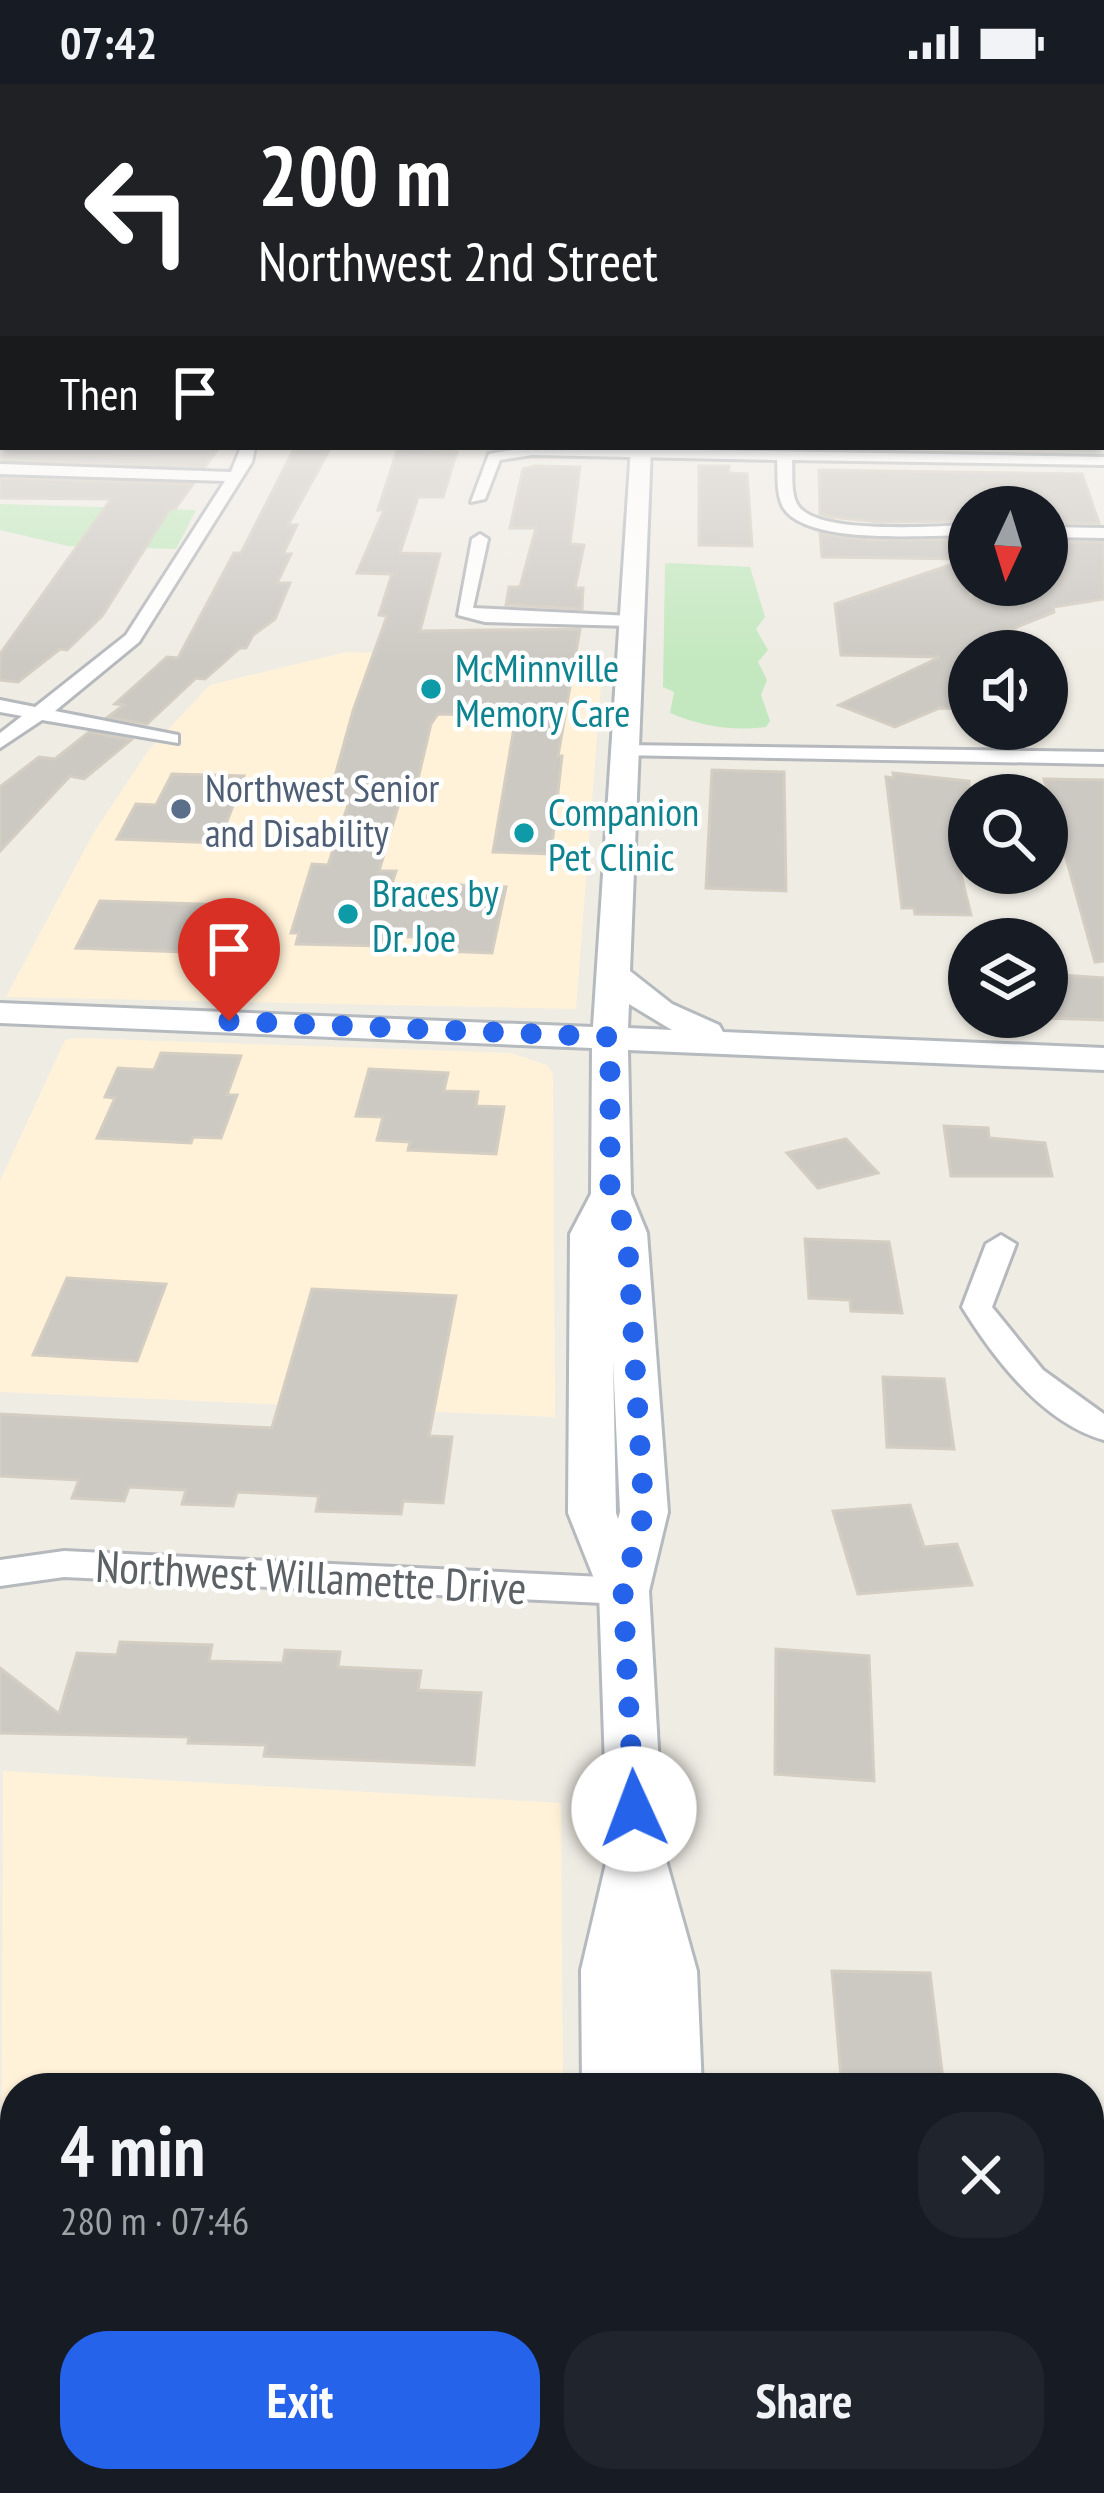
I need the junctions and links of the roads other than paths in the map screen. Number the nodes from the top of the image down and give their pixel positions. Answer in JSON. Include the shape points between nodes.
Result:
{"nodes":[{"id":1,"x":247,"y":450,"type":"edge"},
{"id":2,"x":597,"y":450,"type":"edge"},
{"id":3,"x":641,"y":450,"type":"edge"},
{"id":4,"x":670,"y":450,"type":"edge"},
{"id":5,"x":784,"y":454,"type":"junction"},
{"id":6,"x":1104,"y":461,"type":"edge"},
{"id":7,"x":0,"y":470,"type":"edge"},
{"id":8,"x":236,"y":477,"type":"junction"},
{"id":9,"x":477,"y":499,"type":"dead end"},
{"id":10,"x":948,"y":530,"type":"edge"},
{"id":11,"x":1068,"y":532,"type":"edge"},
{"id":12,"x":1104,"y":533,"type":"edge"},
{"id":13,"x":480,"y":539,"type":"dead end"},
{"id":14,"x":631,"y":621,"type":"junction"},
{"id":15,"x":0,"y":706,"type":"edge"},
{"id":16,"x":37,"y":713,"type":"junction"},
{"id":17,"x":170,"y":739,"type":"dead end"},
{"id":18,"x":0,"y":742,"type":"edge"},
{"id":19,"x":624,"y":751,"type":"junction"},
{"id":20,"x":1104,"y":758,"type":"edge"},
{"id":21,"x":611,"y":973,"type":"junction"},
{"id":22,"x":0,"y":1013,"type":"edge"},
{"id":23,"x":610,"y":1037,"type":"junction"},
{"id":24,"x":730,"y":1041,"type":"junction"},
{"id":25,"x":1104,"y":1059,"type":"edge"},
{"id":26,"x":1001,"y":1244,"type":"dead end"},
{"id":27,"x":1104,"y":1429,"type":"edge"},
{"id":28,"x":0,"y":1574,"type":"edge"},
{"id":29,"x":623,"y":1591,"type":"junction"},
{"id":30,"x":636,"y":1853,"type":"junction"},
{"id":31,"x":613,"y":2073,"type":"edge"},
{"id":32,"x":670,"y":2073,"type":"edge"}],
"edges":[{"from":1,"to":8,"type":"street"},
{"from":2,"to":9,"type":"street","via":[[510,452],[488,464]]},
{"from":3,"to":14,"type":"street"},
{"from":4,"to":5,"type":"street"},
{"from":5,"to":6,"type":"street"},
{"from":5,"to":10,"type":"street","via":[[789,506],[797,514],[851,528]]},
{"from":7,"to":8,"type":"street"},
{"from":8,"to":16,"type":"street","via":[[133,638]]},
{"from":11,"to":12,"type":"street"},
{"from":13,"to":14,"type":"street","via":[[464,611]]},
{"from":14,"to":19,"type":"street"},
{"from":15,"to":16,"type":"street"},
{"from":16,"to":17,"type":"street"},
{"from":16,"to":18,"type":"street"},
{"from":19,"to":20,"type":"street"},
{"from":19,"to":21,"type":"street"},
{"from":21,"to":23,"type":"street"},
{"from":21,"to":24,"type":"street","via":[[660,1011]]},
{"from":22,"to":23,"type":"street"},
{"from":23,"to":24,"type":"street"},
{"from":23,"to":29,"type":"street","via":[[610,1194],[590,1234],[592,1513]]},
{"from":24,"to":25,"type":"street"},
{"from":26,"to":27,"type":"street","via":[[977,1307],[1004,1352]]},
{"from":28,"to":29,"type":"street","name":"Northwest Willamette Drive","via":[[64,1564]]},
{"from":29,"to":30,"type":"street"},
{"from":30,"to":31,"type":"street","via":[[611,1970]]},
{"from":30,"to":32,"type":"street","via":[[667,1972]]}]}
